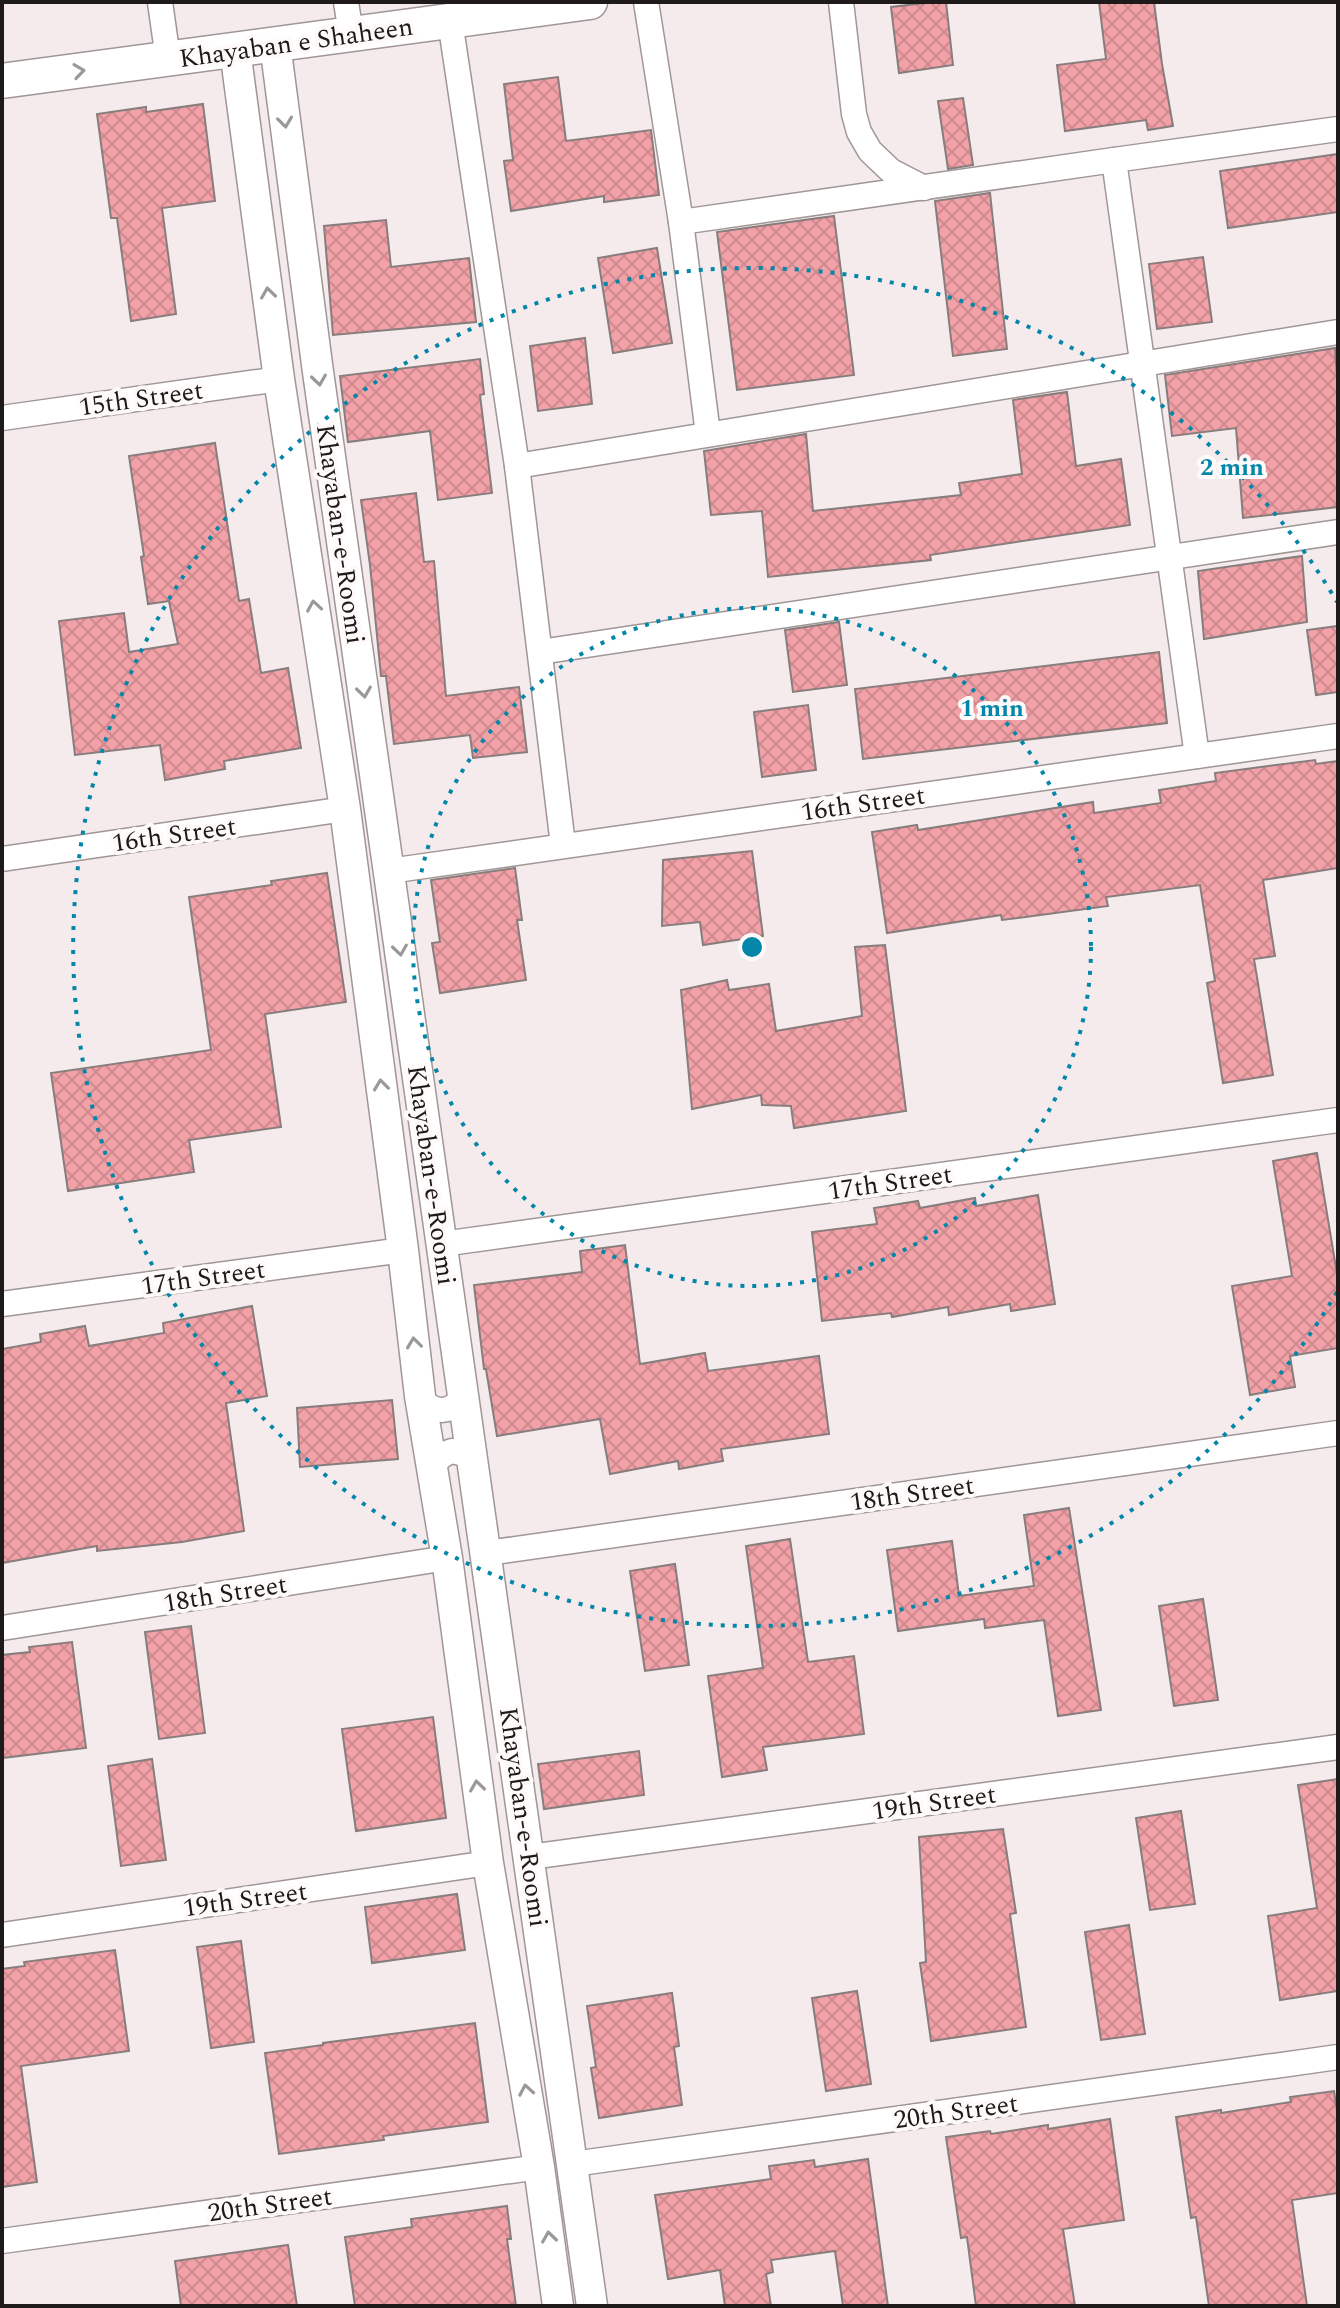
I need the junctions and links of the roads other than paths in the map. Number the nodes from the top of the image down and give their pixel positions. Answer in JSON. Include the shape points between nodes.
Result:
{"nodes":[{"id":1,"x":160,"y":2,"type":"edge"},
{"id":2,"x":590,"y":2,"type":"edge"},
{"id":3,"x":646,"y":2,"type":"edge"},
{"id":4,"x":841,"y":2,"type":"edge"},
{"id":5,"x":553,"y":4,"type":"edge"},
{"id":6,"x":348,"y":18,"type":"edge"},
{"id":7,"x":450,"y":21,"type":"junction"},
{"id":8,"x":275,"y":44,"type":"junction"},
{"id":9,"x":235,"y":50,"type":"junction"},
{"id":10,"x":168,"y":59,"type":"junction"},
{"id":11,"x":2,"y":81,"type":"edge"},
{"id":12,"x":1338,"y":129,"type":"edge"},
{"id":13,"x":1114,"y":160,"type":"junction"},
{"id":14,"x":924,"y":188,"type":"junction"},
{"id":15,"x":681,"y":222,"type":"junction"},
{"id":16,"x":1338,"y":332,"type":"edge"},
{"id":17,"x":1143,"y":363,"type":"junction"},
{"id":18,"x":279,"y":379,"type":"junction"},
{"id":19,"x":2,"y":418,"type":"edge"},
{"id":20,"x":708,"y":434,"type":"junction"},
{"id":21,"x":517,"y":466,"type":"junction"},
{"id":22,"x":1338,"y":532,"type":"edge"},
{"id":23,"x":1169,"y":556,"type":"junction"},
{"id":24,"x":540,"y":652,"type":"junction"},
{"id":25,"x":1338,"y":736,"type":"edge"},
{"id":26,"x":1197,"y":756,"type":"junction"},
{"id":27,"x":345,"y":809,"type":"junction"},
{"id":28,"x":563,"y":845,"type":"junction"},
{"id":29,"x":2,"y":859,"type":"edge"},
{"id":30,"x":389,"y":871,"type":"junction"},
{"id":31,"x":1338,"y":1120,"type":"edge"},
{"id":32,"x":442,"y":1244,"type":"junction"},
{"id":33,"x":403,"y":1250,"type":"junction"},
{"id":34,"x":2,"y":1304,"type":"edge"},
{"id":35,"x":464,"y":1393,"type":"junction"},
{"id":36,"x":420,"y":1396,"type":"junction"},
{"id":37,"x":1338,"y":1433,"type":"edge"},
{"id":38,"x":474,"y":1465,"type":"junction"},
{"id":39,"x":433,"y":1477,"type":"junction"},
{"id":40,"x":487,"y":1553,"type":"junction"},
{"id":41,"x":447,"y":1558,"type":"junction"},
{"id":42,"x":2,"y":1628,"type":"edge"},
{"id":43,"x":1338,"y":1747,"type":"edge"},
{"id":44,"x":530,"y":1857,"type":"junction"},
{"id":45,"x":488,"y":1863,"type":"junction"},
{"id":46,"x":2,"y":1935,"type":"edge"},
{"id":47,"x":1338,"y":2057,"type":"edge"},
{"id":48,"x":573,"y":2164,"type":"junction"},
{"id":49,"x":539,"y":2167,"type":"junction"},
{"id":50,"x":2,"y":2241,"type":"edge"},
{"id":51,"x":558,"y":2306,"type":"edge"},
{"id":52,"x":592,"y":2306,"type":"edge"}],
"edges":[{"from":1,"to":10,"type":"street"},
{"from":2,"to":5,"type":"main road","name":"Khayaban e Shaheen"},
{"from":3,"to":15,"type":"street"},
{"from":4,"to":14,"type":"street","via":[[859,132],[891,171]]},
{"from":5,"to":7,"type":"main road","name":"Khayaban e Shaheen"},
{"from":6,"to":7,"type":"main road","name":"Khayaban e Shaheen"},
{"from":6,"to":8,"type":"main road","name":"Khayaban e Shaheen"},
{"from":7,"to":21,"type":"street"},
{"from":8,"to":9,"type":"main road","name":"Khayaban e Shaheen"},
{"from":8,"to":30,"type":"street","name":"Khayaban-e-Roomi","one_way":true},
{"from":9,"to":10,"type":"main road","name":"Khayaban e Shaheen"},
{"from":18,"to":9,"type":"street","name":"Khayaban-e-Roomi","one_way":true},
{"from":11,"to":10,"type":"main road","name":"Khayaban e Shaheen","one_way":true},
{"from":12,"to":13,"type":"street"},
{"from":13,"to":14,"type":"street"},
{"from":13,"to":17,"type":"street"},
{"from":14,"to":15,"type":"street"},
{"from":15,"to":20,"type":"street"},
{"from":16,"to":17,"type":"street"},
{"from":17,"to":20,"type":"street"},
{"from":17,"to":23,"type":"street"},
{"from":18,"to":19,"type":"street","name":"15th Street"},
{"from":27,"to":18,"type":"street","name":"Khayaban-e-Roomi","one_way":true},
{"from":20,"to":21,"type":"street"},
{"from":21,"to":24,"type":"street"},
{"from":22,"to":23,"type":"street"},
{"from":23,"to":24,"type":"street"},
{"from":23,"to":26,"type":"street"},
{"from":24,"to":28,"type":"street"},
{"from":25,"to":26,"type":"street","name":"16th Street"},
{"from":26,"to":28,"type":"street","name":"16th Street"},
{"from":27,"to":29,"type":"street","name":"16th Street"},
{"from":33,"to":27,"type":"street","name":"Khayaban-e-Roomi","one_way":true},
{"from":28,"to":30,"type":"street","name":"16th Street"},
{"from":30,"to":32,"type":"street","name":"Khayaban-e-Roomi","one_way":true},
{"from":31,"to":32,"type":"street","name":"17th Street"},
{"from":32,"to":35,"type":"street","name":"Khayaban-e-Roomi"},
{"from":33,"to":34,"type":"street","name":"17th Street"},
{"from":36,"to":33,"type":"street","name":"Khayaban-e-Roomi","one_way":true},
{"from":35,"to":36,"type":"street","via":[[456,1405],[443,1410],[429,1407]]},
{"from":35,"to":38,"type":"street","name":"Khayaban-e-Roomi"},
{"from":36,"to":39,"type":"street","name":"Khayaban-e-Roomi"},
{"from":37,"to":40,"type":"street","name":"18th Street"},
{"from":38,"to":39,"type":"street","via":[[459,1451],[445,1453],[435,1463]]},
{"from":38,"to":40,"type":"street","name":"Khayaban-e-Roomi"},
{"from":39,"to":41,"type":"street","name":"Khayaban-e-Roomi"},
{"from":40,"to":44,"type":"street","name":"Khayaban-e-Roomi"},
{"from":41,"to":42,"type":"street","name":"18th Street"},
{"from":45,"to":41,"type":"street","name":"Khayaban-e-Roomi","one_way":true},
{"from":43,"to":44,"type":"street","name":"19th Street"},
{"from":44,"to":48,"type":"street","name":"Khayaban-e-Roomi"},
{"from":45,"to":46,"type":"street","name":"19th Street"},
{"from":49,"to":45,"type":"street","name":"Khayaban-e-Roomi","one_way":true},
{"from":47,"to":48,"type":"street","name":"20th Street"},
{"from":48,"to":52,"type":"street","name":"Khayaban-e-Roomi"},
{"from":49,"to":50,"type":"street","name":"20th Street"},
{"from":51,"to":49,"type":"street","name":"Khayaban-e-Roomi","one_way":true}]}
